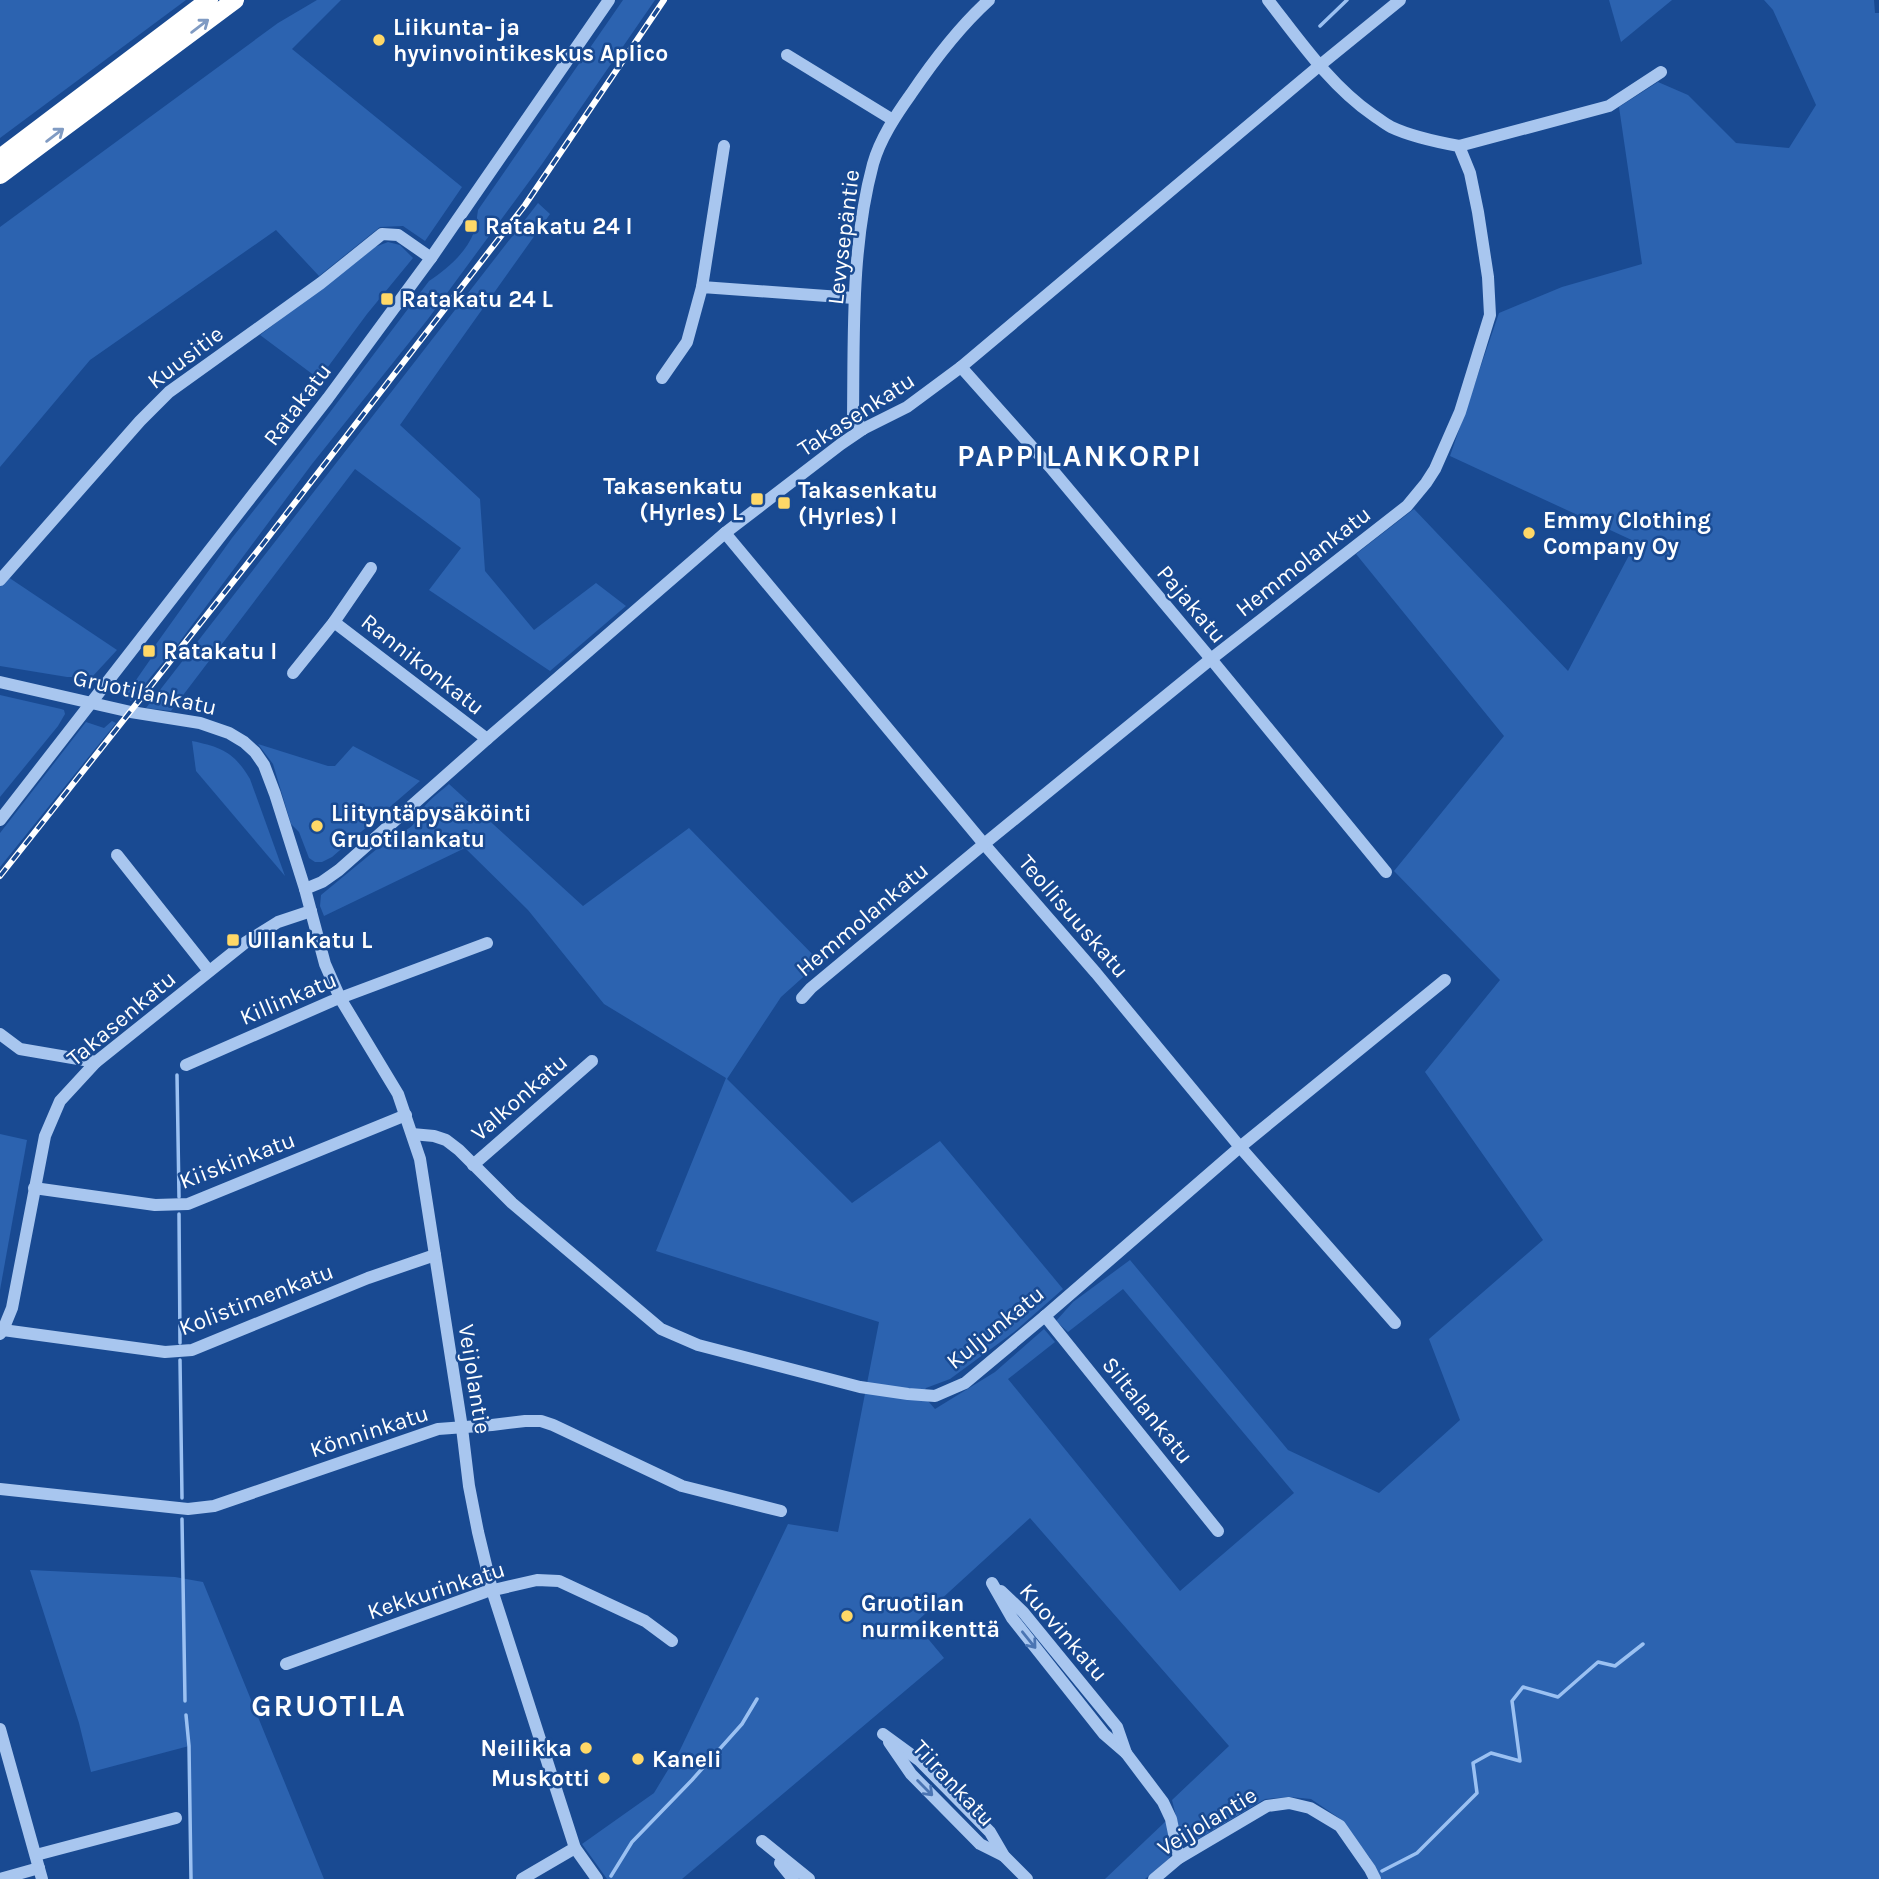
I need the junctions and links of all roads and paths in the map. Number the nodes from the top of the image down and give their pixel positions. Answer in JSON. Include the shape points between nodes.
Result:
{"nodes":[{"id":1,"x":209,"y":0,"type":"edge"},
{"id":2,"x":235,"y":0,"type":"edge"},
{"id":3,"x":609,"y":0,"type":"edge"},
{"id":4,"x":989,"y":0,"type":"edge"},
{"id":5,"x":1268,"y":0,"type":"edge"},
{"id":6,"x":1400,"y":0,"type":"edge"},
{"id":7,"x":787,"y":55,"type":"dead end"},
{"id":8,"x":1319,"y":66,"type":"junction"},
{"id":9,"x":1661,"y":72,"type":"dead end"},
{"id":10,"x":893,"y":120,"type":"junction"},
{"id":11,"x":724,"y":146,"type":"dead end"},
{"id":12,"x":1459,"y":146,"type":"junction"},
{"id":13,"x":0,"y":158,"type":"edge"},
{"id":14,"x":0,"y":175,"type":"edge"},
{"id":15,"x":430,"y":258,"type":"junction"},
{"id":16,"x":702,"y":287,"type":"junction"},
{"id":17,"x":854,"y":298,"type":"junction"},
{"id":18,"x":961,"y":368,"type":"junction"},
{"id":19,"x":662,"y":378,"type":"dead end"},
{"id":20,"x":863,"y":429,"type":"junction"},
{"id":21,"x":725,"y":533,"type":"junction"},
{"id":22,"x":371,"y":568,"type":"dead end"},
{"id":23,"x":0,"y":580,"type":"edge"},
{"id":24,"x":334,"y":622,"type":"junction"},
{"id":25,"x":1211,"y":659,"type":"junction"},
{"id":26,"x":293,"y":673,"type":"dead end"},
{"id":27,"x":0,"y":682,"type":"edge"},
{"id":28,"x":93,"y":702,"type":"junction"},
{"id":29,"x":487,"y":739,"type":"junction"},
{"id":30,"x":0,"y":820,"type":"edge"},
{"id":31,"x":984,"y":844,"type":"junction"},
{"id":32,"x":117,"y":855,"type":"dead end"},
{"id":33,"x":1386,"y":872,"type":"dead end"},
{"id":34,"x":305,"y":889,"type":"junction"},
{"id":35,"x":311,"y":911,"type":"junction"},
{"id":36,"x":487,"y":943,"type":"dead end"},
{"id":37,"x":209,"y":971,"type":"junction"},
{"id":38,"x":1445,"y":980,"type":"dead end"},
{"id":39,"x":340,"y":998,"type":"junction"},
{"id":40,"x":802,"y":998,"type":"dead end"},
{"id":41,"x":0,"y":1034,"type":"edge"},
{"id":42,"x":592,"y":1061,"type":"dead end"},
{"id":43,"x":96,"y":1062,"type":"junction"},
{"id":44,"x":186,"y":1065,"type":"dead end"},
{"id":45,"x":406,"y":1115,"type":"junction"},
{"id":46,"x":412,"y":1133,"type":"junction"},
{"id":47,"x":1240,"y":1147,"type":"junction"},
{"id":48,"x":473,"y":1165,"type":"junction"},
{"id":49,"x":34,"y":1188,"type":"junction"},
{"id":50,"x":435,"y":1255,"type":"junction"},
{"id":51,"x":1045,"y":1316,"type":"junction"},
{"id":52,"x":1395,"y":1323,"type":"dead end"},
{"id":53,"x":2,"y":1332,"type":"edge"},
{"id":54,"x":462,"y":1428,"type":"junction"},
{"id":55,"x":0,"y":1489,"type":"edge"},
{"id":56,"x":781,"y":1511,"type":"dead end"},
{"id":57,"x":1218,"y":1531,"type":"dead end"},
{"id":58,"x":492,"y":1590,"type":"junction"},
{"id":59,"x":672,"y":1640,"type":"dead end"},
{"id":60,"x":286,"y":1664,"type":"dead end"},
{"id":61,"x":1,"y":1738,"type":"edge"},
{"id":62,"x":1126,"y":1753,"type":"junction"},
{"id":63,"x":176,"y":1818,"type":"dead end"},
{"id":64,"x":575,"y":1848,"type":"junction"},
{"id":65,"x":1004,"y":1856,"type":"junction"},
{"id":66,"x":1179,"y":1858,"type":"junction"},
{"id":67,"x":39,"y":1867,"type":"edge"},
{"id":68,"x":0,"y":1879,"type":"edge"},
{"id":69,"x":522,"y":1879,"type":"edge"},
{"id":70,"x":597,"y":1879,"type":"edge"},
{"id":71,"x":793,"y":1879,"type":"edge"},
{"id":72,"x":809,"y":1879,"type":"edge"},
{"id":73,"x":1027,"y":1879,"type":"edge"},
{"id":74,"x":1154,"y":1879,"type":"edge"},
{"id":75,"x":1375,"y":1879,"type":"edge"}],
"edges":[{"from":1,"to":13,"type":"highway"},
{"from":14,"to":2,"type":"highway","one_way":true},
{"from":3,"to":15,"type":"street","name":"Ratakatu"},
{"from":4,"to":10,"type":"street","name":"Levysepäntie","via":[[931,64]]},
{"from":5,"to":8,"type":"street"},
{"from":6,"to":8,"type":"street","name":"Takasenkatu"},
{"from":7,"to":10,"type":"street"},
{"from":8,"to":12,"type":"street","via":[[1360,106],[1391,127]]},
{"from":8,"to":18,"type":"street","name":"Takasenkatu"},
{"from":9,"to":12,"type":"street","via":[[1609,106]]},
{"from":10,"to":17,"type":"street","name":"Levysepäntie","via":[[874,161]]},
{"from":11,"to":16,"type":"street"},
{"from":12,"to":25,"type":"street","name":"Hemmolankatu","via":[[1478,212],[1490,315],[1460,412],[1436,469],[1406,506]]},
{"from":15,"to":23,"type":"street","name":"Kuusitie","via":[[398,235],[382,234],[169,392]]},
{"from":15,"to":28,"type":"street","name":"Ratakatu"},
{"from":16,"to":17,"type":"street"},
{"from":16,"to":19,"type":"street","via":[[687,342]]},
{"from":17,"to":20,"type":"street","name":"Levysepäntie","via":[[853,418]]},
{"from":18,"to":20,"type":"street","name":"Takasenkatu","via":[[907,407]]},
{"from":18,"to":25,"type":"street","name":"Pajakatu"},
{"from":20,"to":21,"type":"street","name":"Takasenkatu"},
{"from":21,"to":29,"type":"street","name":"Takasenkatu"},
{"from":21,"to":31,"type":"street","name":"Teollisuuskatu"},
{"from":22,"to":24,"type":"street","name":"Rannikonkatu"},
{"from":24,"to":26,"type":"street","name":"Rannikonkatu"},
{"from":24,"to":29,"type":"street","name":"Rannikonkatu"},
{"from":25,"to":31,"type":"street","name":"Hemmolankatu"},
{"from":25,"to":33,"type":"street","name":"Pajakatu"},
{"from":27,"to":28,"type":"street","name":"Gruotilankatu"},
{"from":28,"to":30,"type":"street","name":"Ratakatu"},
{"from":28,"to":34,"type":"street","name":"Gruotilankatu","via":[[200,723],[244,742],[264,765]]},
{"from":29,"to":34,"type":"street","name":"Takasenkatu","via":[[339,870]]},
{"from":31,"to":40,"type":"street","name":"Hemmolankatu"},
{"from":31,"to":47,"type":"street","name":"Teollisuuskatu"},
{"from":32,"to":37,"type":"street"},
{"from":34,"to":35,"type":"street","name":"Veijolantie"},
{"from":35,"to":37,"type":"street","name":"Takasenkatu","via":[[278,922]]},
{"from":35,"to":39,"type":"street","name":"Veijolantie"},
{"from":36,"to":39,"type":"street","name":"Killinkatu"},
{"from":37,"to":43,"type":"street","name":"Takasenkatu"},
{"from":38,"to":47,"type":"street","name":"Kuljunkatu"},
{"from":39,"to":44,"type":"street","name":"Killinkatu"},
{"from":39,"to":45,"type":"street","name":"Veijolantie"},
{"from":41,"to":43,"type":"street","via":[[20,1049]]},
{"from":42,"to":48,"type":"street","name":"Valkonkatu"},
{"from":43,"to":49,"type":"street","name":"Takasenkatu","via":[[60,1101],[45,1136]]},
{"from":45,"to":46,"type":"street","name":"Veijolantie"},
{"from":45,"to":49,"type":"street","name":"Kiiskinkatu","via":[[188,1204],[155,1205]]},
{"from":46,"to":48,"type":"street","name":"Kuljunkatu","via":[[446,1140]]},
{"from":46,"to":50,"type":"street","name":"Veijolantie"},
{"from":47,"to":51,"type":"street","name":"Kuljunkatu"},
{"from":47,"to":52,"type":"street","name":"Teollisuuskatu"},
{"from":48,"to":51,"type":"street","name":"Kuljunkatu","via":[[661,1329],[698,1345],[860,1387],[935,1396],[965,1382]]},
{"from":49,"to":53,"type":"street","name":"Takasenkatu","via":[[12,1308]]},
{"from":50,"to":53,"type":"street","name":"Kolistimenkatu","via":[[192,1350],[165,1352]]},
{"from":50,"to":54,"type":"street","name":"Veijolantie"},
{"from":51,"to":57,"type":"street","name":"Siltalankatu"},
{"from":54,"to":55,"type":"street","name":"Könninkatu","via":[[438,1429],[214,1506],[188,1509]]},
{"from":54,"to":56,"type":"street","name":"Könninkatu","via":[[541,1421],[682,1486]]},
{"from":54,"to":58,"type":"street","name":"Veijolantie","via":[[473,1509]]},
{"from":58,"to":59,"type":"street","name":"Kekkurinkatu","via":[[537,1580],[559,1581],[645,1621]]},
{"from":58,"to":60,"type":"street","name":"Kekkurinkatu"},
{"from":58,"to":64,"type":"street","name":"Veijolantie"},
{"from":61,"to":67,"type":"street"},
{"from":62,"to":62,"type":"street","name":"Kuovinkatu","one_way":true,"via":[[1117,1727],[1023,1612],[992,1583],[1012,1618],[1104,1734]]},
{"from":62,"to":66,"type":"street","name":"Kuovinkatu","via":[[1163,1802]]},
{"from":63,"to":67,"type":"street"},
{"from":64,"to":69,"type":"street"},
{"from":64,"to":70,"type":"street","name":"Veijolantie"},
{"from":65,"to":65,"type":"street","name":"Tiirankatu","one_way":true,"via":[[990,1832],[920,1760],[883,1734],[911,1774],[981,1844]]},
{"from":65,"to":73,"type":"street","name":"Tiirankatu"},
{"from":66,"to":74,"type":"street","name":"Veijolantie"},
{"from":66,"to":75,"type":"street","name":"Veijolantie","via":[[1267,1806],[1289,1803],[1310,1808],[1340,1826]]},
{"from":67,"to":68,"type":"street"},
{"from":71,"to":72,"type":"street","via":[[762,1841]]}]}
